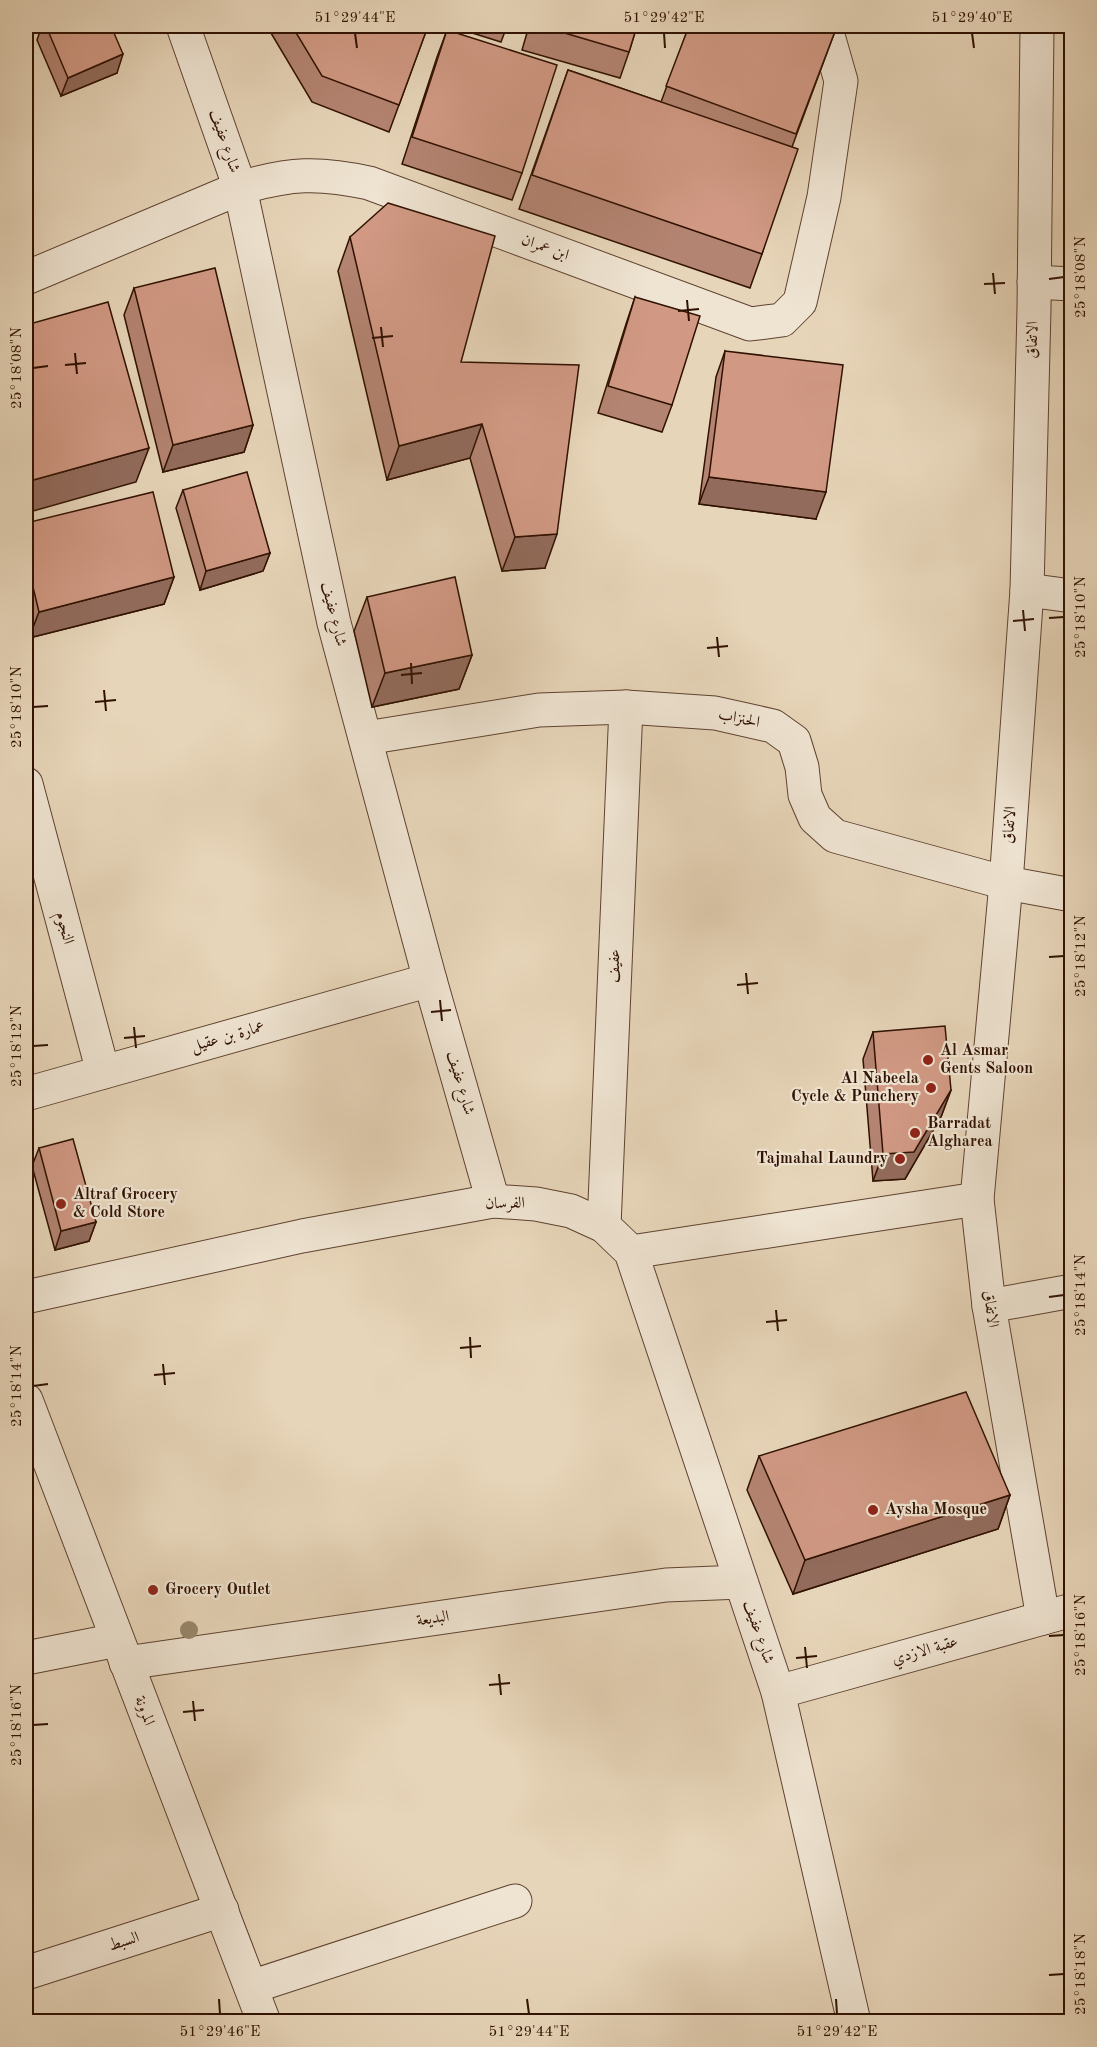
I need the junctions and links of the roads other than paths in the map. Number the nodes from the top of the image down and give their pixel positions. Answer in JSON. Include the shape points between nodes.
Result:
{"nodes":[{"id":1,"x":183,"y":26,"type":"edge"},
{"id":2,"x":1037,"y":26,"type":"edge"},
{"id":3,"x":824,"y":29,"type":"edge"},
{"id":4,"x":240,"y":188,"type":"junction"},
{"id":5,"x":26,"y":278,"type":"edge"},
{"id":6,"x":1034,"y":282,"type":"junction"},
{"id":7,"x":1071,"y":284,"type":"edge"},
{"id":8,"x":1027,"y":590,"type":"junction"},
{"id":9,"x":1071,"y":596,"type":"edge"},
{"id":10,"x":626,"y":706,"type":"junction"},
{"id":11,"x":366,"y":738,"type":"junction"},
{"id":12,"x":26,"y":784,"type":"edge"},
{"id":13,"x":1006,"y":883,"type":"junction"},
{"id":14,"x":1071,"y":895,"type":"edge"},
{"id":15,"x":430,"y":980,"type":"junction"},
{"id":16,"x":103,"y":1072,"type":"junction"},
{"id":17,"x":26,"y":1094,"type":"edge"},
{"id":18,"x":977,"y":1199,"type":"junction"},
{"id":19,"x":493,"y":1201,"type":"junction"},
{"id":20,"x":604,"y":1226,"type":"junction"},
{"id":21,"x":631,"y":1252,"type":"junction"},
{"id":22,"x":1071,"y":1291,"type":"edge"},
{"id":23,"x":26,"y":1297,"type":"edge"},
{"id":24,"x":989,"y":1306,"type":"junction"},
{"id":25,"x":26,"y":1400,"type":"edge"},
{"id":26,"x":741,"y":1582,"type":"junction"},
{"id":27,"x":1057,"y":1614,"type":"edge"},
{"id":28,"x":122,"y":1652,"type":"junction"},
{"id":29,"x":26,"y":1658,"type":"edge"},
{"id":30,"x":778,"y":1692,"type":"junction"},
{"id":31,"x":515,"y":1901,"type":"dead end"},
{"id":32,"x":222,"y":1910,"type":"junction"},
{"id":33,"x":26,"y":1973,"type":"edge"},
{"id":34,"x":251,"y":1987,"type":"junction"},
{"id":35,"x":264,"y":2022,"type":"edge"},
{"id":36,"x":854,"y":2022,"type":"edge"}],
"edges":[{"from":1,"to":4,"type":"street","name":"شارع عفيف"},
{"from":2,"to":6,"type":"street","name":"الاتفاق"},
{"from":3,"to":4,"type":"street","name":"ابن عمران","via":[[841,81],[824,197],[800,302],[782,320],[750,324],[369,183],[304,174]]},
{"from":4,"to":5,"type":"street","name":"ابن عمران"},
{"from":4,"to":11,"type":"street","name":"شارع عفيف","via":[[333,623]]},
{"from":6,"to":7,"type":"street"},
{"from":6,"to":8,"type":"street","name":"الاتفاق"},
{"from":8,"to":9,"type":"street"},
{"from":8,"to":13,"type":"street","name":"الاتفاق"},
{"from":10,"to":11,"type":"street","name":"الحنزاب","via":[[539,710]]},
{"from":10,"to":13,"type":"street","name":"الحنزاب","via":[[715,713],[773,726],[794,741],[805,795],[815,818],[835,836]]},
{"from":10,"to":20,"type":"street","name":"عفيف"},
{"from":11,"to":15,"type":"street","name":"شارع عفيف"},
{"from":12,"to":16,"type":"street","name":"النجوم"},
{"from":13,"to":14,"type":"street","name":"الحنزاب"},
{"from":13,"to":18,"type":"street","name":"الاتفاق"},
{"from":15,"to":16,"type":"street","name":"عمارة بن عقيل"},
{"from":15,"to":19,"type":"street","name":"شارع عفيف"},
{"from":16,"to":17,"type":"street","name":"عمارة بن عقيل"},
{"from":18,"to":21,"type":"street"},
{"from":18,"to":24,"type":"street","name":"الاتفاق"},
{"from":19,"to":20,"type":"street","name":"الفرسان","via":[[571,1211]]},
{"from":19,"to":23,"type":"street","name":"الفرسان","via":[[302,1236]]},
{"from":20,"to":21,"type":"street","name":"الفرسان"},
{"from":21,"to":26,"type":"street","name":"شارع عفيف"},
{"from":22,"to":24,"type":"street"},
{"from":24,"to":27,"type":"street","name":"الاتفاق"},
{"from":25,"to":28,"type":"street","name":"المرونة"},
{"from":26,"to":28,"type":"street","name":"البديعة","via":[[666,1585]]},
{"from":26,"to":30,"type":"street","name":"شارع عفيف"},
{"from":27,"to":30,"type":"street","name":"عقبة الازدي"},
{"from":28,"to":29,"type":"street","name":"البديعة"},
{"from":28,"to":32,"type":"street","name":"المرونة"},
{"from":30,"to":36,"type":"street","name":"شارع عفيف"},
{"from":31,"to":34,"type":"street"},
{"from":32,"to":33,"type":"street","name":"السبط"},
{"from":32,"to":34,"type":"street","name":"المرونة"},
{"from":34,"to":35,"type":"street","name":"المرونة"}]}
